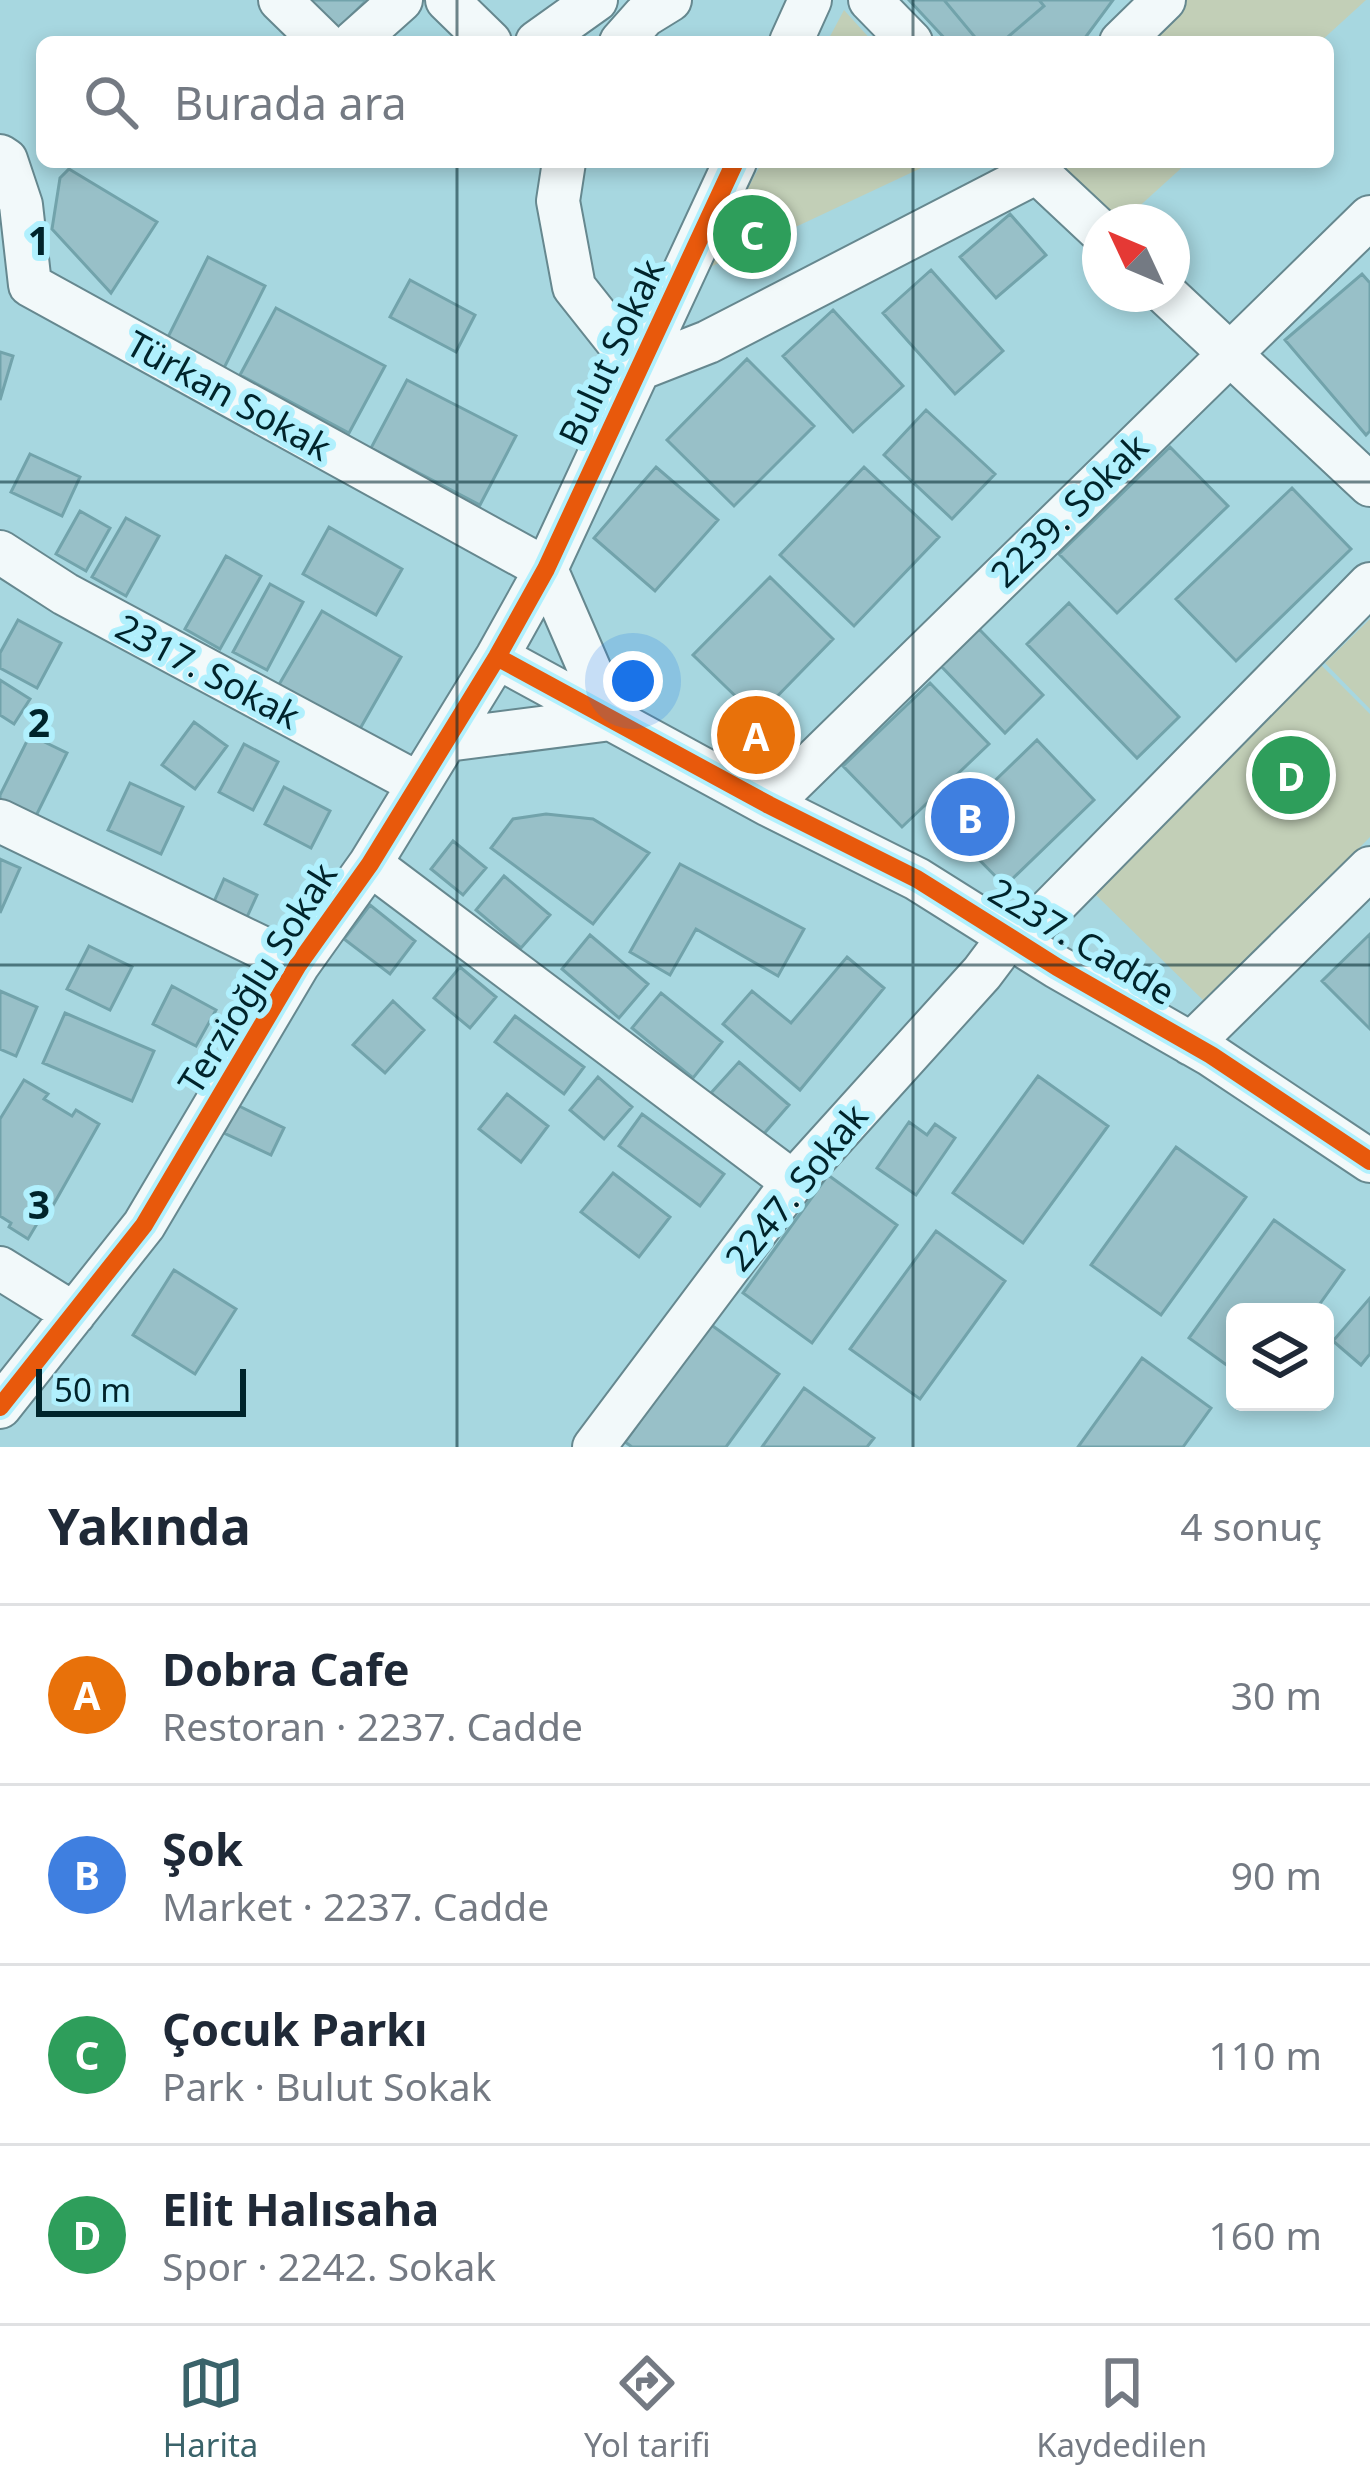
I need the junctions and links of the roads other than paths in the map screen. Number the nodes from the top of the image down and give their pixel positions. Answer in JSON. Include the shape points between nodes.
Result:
{"nodes":[{"id":1,"x":280,"y":0,"type":"edge"},
{"id":2,"x":401,"y":0,"type":"edge"},
{"id":3,"x":447,"y":0,"type":"edge"},
{"id":4,"x":596,"y":0,"type":"edge"},
{"id":5,"x":810,"y":0,"type":"edge"},
{"id":6,"x":870,"y":0,"type":"edge"},
{"id":7,"x":1164,"y":0,"type":"edge"},
{"id":8,"x":660,"y":2,"type":"edge"},
{"id":9,"x":317,"y":36,"type":"edge"},
{"id":10,"x":361,"y":36,"type":"edge"},
{"id":11,"x":484,"y":36,"type":"edge"},
{"id":12,"x":545,"y":36,"type":"edge"},
{"id":13,"x":626,"y":36,"type":"edge"},
{"id":14,"x":794,"y":36,"type":"edge"},
{"id":15,"x":904,"y":36,"type":"edge"},
{"id":16,"x":1127,"y":36,"type":"edge"},
{"id":17,"x":0,"y":156,"type":"edge"},
{"id":18,"x":563,"y":168,"type":"edge"},
{"id":19,"x":732,"y":168,"type":"edge"},
{"id":20,"x":1030,"y":168,"type":"edge"},
{"id":21,"x":1033,"y":168,"type":"edge"},
{"id":22,"x":1082,"y":215,"type":"edge"},
{"id":23,"x":1370,"y":217,"type":"edge"},
{"id":24,"x":1185,"y":312,"type":"edge"},
{"id":25,"x":1229,"y":353,"type":"junction"},
{"id":26,"x":639,"y":368,"type":"junction"},
{"id":27,"x":1370,"y":485,"type":"edge"},
{"id":28,"x":0,"y":553,"type":"edge"},
{"id":29,"x":546,"y":569,"type":"junction"},
{"id":30,"x":1370,"y":584,"type":"edge"},
{"id":31,"x":497,"y":657,"type":"junction"},
{"id":32,"x":611,"y":719,"type":"junction"},
{"id":33,"x":447,"y":740,"type":"junction"},
{"id":34,"x":419,"y":784,"type":"junction"},
{"id":35,"x":769,"y":805,"type":"junction"},
{"id":36,"x":0,"y":821,"type":"edge"},
{"id":37,"x":370,"y":864,"type":"junction"},
{"id":38,"x":1370,"y":868,"type":"edge"},
{"id":39,"x":1014,"y":939,"type":"junction"},
{"id":40,"x":298,"y":964,"type":"junction"},
{"id":41,"x":1191,"y":1044,"type":"junction"},
{"id":42,"x":1370,"y":1161,"type":"edge"},
{"id":43,"x":793,"y":1182,"type":"junction"},
{"id":44,"x":0,"y":1268,"type":"edge"},
{"id":45,"x":74,"y":1314,"type":"junction"},
{"id":46,"x":0,"y":1407,"type":"edge"},
{"id":47,"x":594,"y":1447,"type":"edge"}],
"edges":[{"from":1,"to":9,"type":"street"},
{"from":2,"to":10,"type":"street"},
{"from":3,"to":11,"type":"street"},
{"from":4,"to":12,"type":"street"},
{"from":5,"to":14,"type":"street"},
{"from":6,"to":15,"type":"street"},
{"from":7,"to":16,"type":"street"},
{"from":8,"to":13,"type":"street"},
{"from":17,"to":29,"type":"street","name":"Türkan Sokak","via":[[21,205],[30,285]]},
{"from":18,"to":26,"type":"street","via":[[558,201],[574,287]]},
{"from":19,"to":26,"type":"street","name":"Bulut Sokak"},
{"from":20,"to":26,"type":"street","via":[[708,342]]},
{"from":21,"to":22,"type":"street"},
{"from":23,"to":25,"type":"street","name":"2239. Sokak"},
{"from":24,"to":25,"type":"street"},
{"from":25,"to":27,"type":"street"},
{"from":25,"to":35,"type":"street","name":"2239. Sokak"},
{"from":26,"to":29,"type":"street","name":"Bulut Sokak"},
{"from":28,"to":34,"type":"street","name":"2317. Sokak"},
{"from":29,"to":31,"type":"street","name":"Terzioğlu Sokak"},
{"from":29,"to":32,"type":"street"},
{"from":30,"to":39,"type":"street","name":"2247. Sokak"},
{"from":31,"to":32,"type":"street","name":"2237. Cadde"},
{"from":31,"to":33,"type":"street","name":"Terzioğlu Sokak"},
{"from":32,"to":33,"type":"street"},
{"from":32,"to":35,"type":"street","name":"2237. Cadde"},
{"from":33,"to":34,"type":"street","name":"Terzioğlu Sokak"},
{"from":34,"to":37,"type":"street","name":"Terzioğlu Sokak"},
{"from":35,"to":39,"type":"street","name":"2237. Cadde","via":[[917,879]]},
{"from":36,"to":40,"type":"street"},
{"from":37,"to":40,"type":"street","name":"Terzioğlu Sokak"},
{"from":37,"to":43,"type":"street"},
{"from":38,"to":41,"type":"street"},
{"from":39,"to":41,"type":"street","name":"2237. Cadde"},
{"from":39,"to":43,"type":"street","name":"2247. Sokak"},
{"from":40,"to":45,"type":"street","name":"Terzioğlu Sokak","via":[[144,1225]]},
{"from":41,"to":42,"type":"street","name":"2237. Cadde"},
{"from":43,"to":47,"type":"street","name":"2247. Sokak"},
{"from":44,"to":45,"type":"street"},
{"from":45,"to":46,"type":"street","name":"Terzioğlu Sokak"}]}
